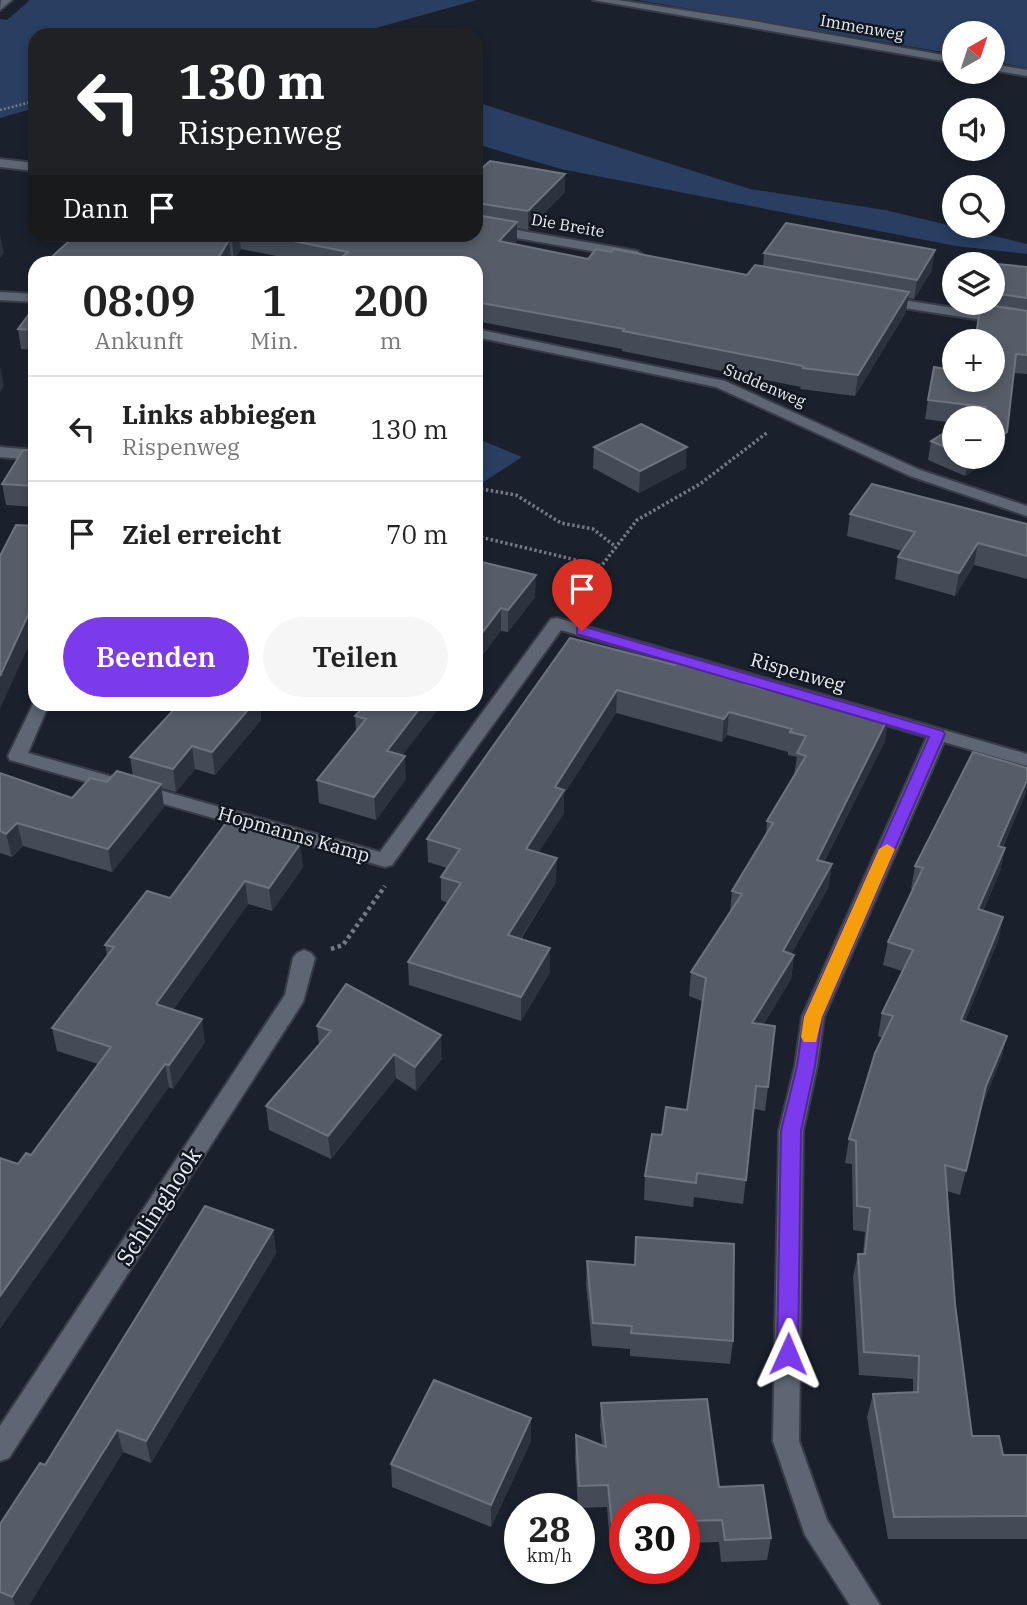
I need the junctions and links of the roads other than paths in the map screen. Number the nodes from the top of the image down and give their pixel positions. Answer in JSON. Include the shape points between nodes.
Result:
{"nodes":[{"id":1,"x":7,"y":0,"type":"edge"},
{"id":2,"x":598,"y":0,"type":"edge"},
{"id":3,"x":0,"y":7,"type":"edge"},
{"id":4,"x":942,"y":58,"type":"edge"},
{"id":5,"x":1005,"y":69,"type":"edge"},
{"id":6,"x":1027,"y":73,"type":"edge"},
{"id":7,"x":0,"y":163,"type":"edge"},
{"id":8,"x":28,"y":166,"type":"edge"},
{"id":9,"x":483,"y":228,"type":"edge"},
{"id":10,"x":649,"y":257,"type":"edge"},
{"id":11,"x":0,"y":296,"type":"edge"},
{"id":12,"x":28,"y":298,"type":"edge"},
{"id":13,"x":865,"y":298,"type":"edge"},
{"id":14,"x":1027,"y":323,"type":"edge"},
{"id":15,"x":483,"y":334,"type":"edge"},
{"id":16,"x":0,"y":452,"type":"edge"},
{"id":17,"x":28,"y":454,"type":"edge"},
{"id":18,"x":1027,"y":511,"type":"edge"},
{"id":19,"x":557,"y":623,"type":"joint"},
{"id":20,"x":37,"y":711,"type":"edge"},
{"id":21,"x":938,"y":734,"type":"junction"},
{"id":22,"x":1027,"y":760,"type":"edge"},
{"id":23,"x":304,"y":958,"type":"road end"},
{"id":24,"x":0,"y":1449,"type":"edge"},
{"id":25,"x":866,"y":1605,"type":"edge"}],
"edges":[{"from":1,"to":3,"type":"street"},
{"from":2,"to":4,"type":"street","name":"Immenweg"},
{"from":5,"to":6,"type":"street"},
{"from":7,"to":8,"type":"street"},
{"from":9,"to":10,"type":"street","name":"Die Breite"},
{"from":11,"to":12,"type":"street"},
{"from":13,"to":14,"type":"street"},
{"from":15,"to":18,"type":"street","name":"Suddenweg","via":[[720,384],[915,473]]},
{"from":16,"to":17,"type":"street"},
{"from":19,"to":20,"type":"street","name":"Hopmanns Kamp","via":[[385,860],[17,755]]},
{"from":19,"to":21,"type":"street","name":"Rispenweg"},
{"from":21,"to":22,"type":"street","name":"Rispenweg"},
{"from":21,"to":25,"type":"street","via":[[813,1017],[791,1131],[786,1441],[815,1526]]},
{"from":23,"to":24,"type":"street","name":"Schlinghook","via":[[295,996]]}]}
